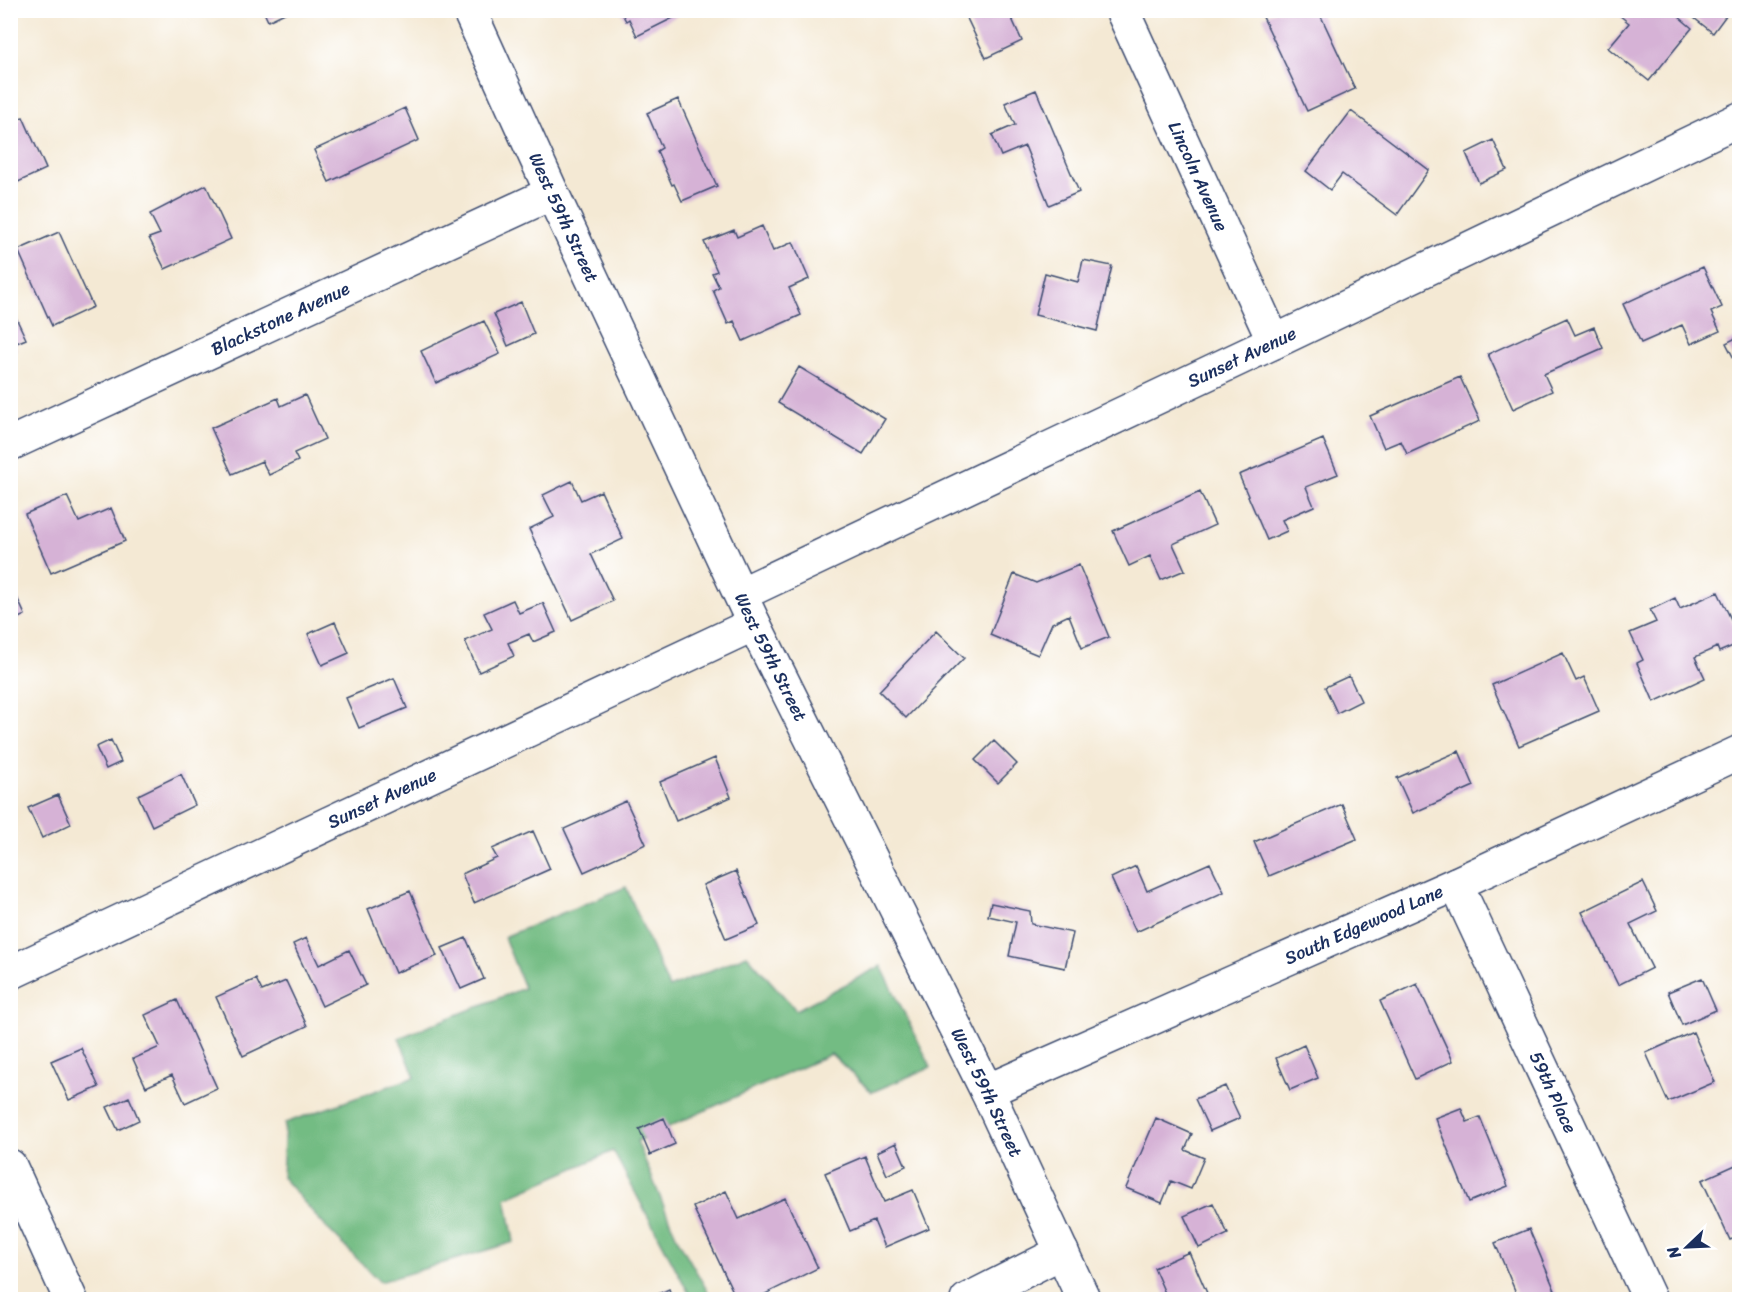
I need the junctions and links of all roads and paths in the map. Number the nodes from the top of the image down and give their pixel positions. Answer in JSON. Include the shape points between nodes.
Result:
{"nodes":[{"id":1,"x":469,"y":10,"type":"edge"},
{"id":2,"x":1122,"y":10,"type":"edge"},
{"id":3,"x":1740,"y":119,"type":"edge"},
{"id":4,"x":552,"y":193,"type":"junction"},
{"id":5,"x":1274,"y":342,"type":"junction"},
{"id":6,"x":10,"y":444,"type":"edge"},
{"id":7,"x":741,"y":594,"type":"junction"},
{"id":8,"x":754,"y":624,"type":"junction"},
{"id":9,"x":1740,"y":752,"type":"edge"},
{"id":10,"x":1456,"y":884,"type":"junction"},
{"id":11,"x":10,"y":973,"type":"edge"},
{"id":12,"x":987,"y":1091,"type":"junction"},
{"id":13,"x":10,"y":1166,"type":"edge"},
{"id":14,"x":1062,"y":1252,"type":"junction"},
{"id":15,"x":71,"y":1299,"type":"edge"},
{"id":16,"x":967,"y":1299,"type":"edge"},
{"id":17,"x":1084,"y":1299,"type":"edge"},
{"id":18,"x":1650,"y":1299,"type":"edge"}],
"edges":[{"from":1,"to":4,"type":"street","name":"West 59th Street"},
{"from":2,"to":5,"type":"street","name":"Lincoln Avenue"},
{"from":3,"to":5,"type":"street","name":"Sunset Avenue"},
{"from":4,"to":6,"type":"street","name":"Blackstone Avenue"},
{"from":4,"to":7,"type":"street","name":"West 59th Street"},
{"from":5,"to":7,"type":"street","name":"Sunset Avenue"},
{"from":7,"to":8,"type":"street","name":"West 59th Street"},
{"from":8,"to":11,"type":"street","name":"Sunset Avenue"},
{"from":8,"to":12,"type":"street","name":"West 59th Street"},
{"from":9,"to":10,"type":"street","name":"South Edgewood Lane"},
{"from":10,"to":12,"type":"street","name":"South Edgewood Lane"},
{"from":10,"to":18,"type":"street","name":"59th Place"},
{"from":12,"to":14,"type":"street","name":"West 59th Street"},
{"from":13,"to":15,"type":"street"},
{"from":14,"to":16,"type":"street"},
{"from":14,"to":17,"type":"street","name":"West 59th Street"}]}
